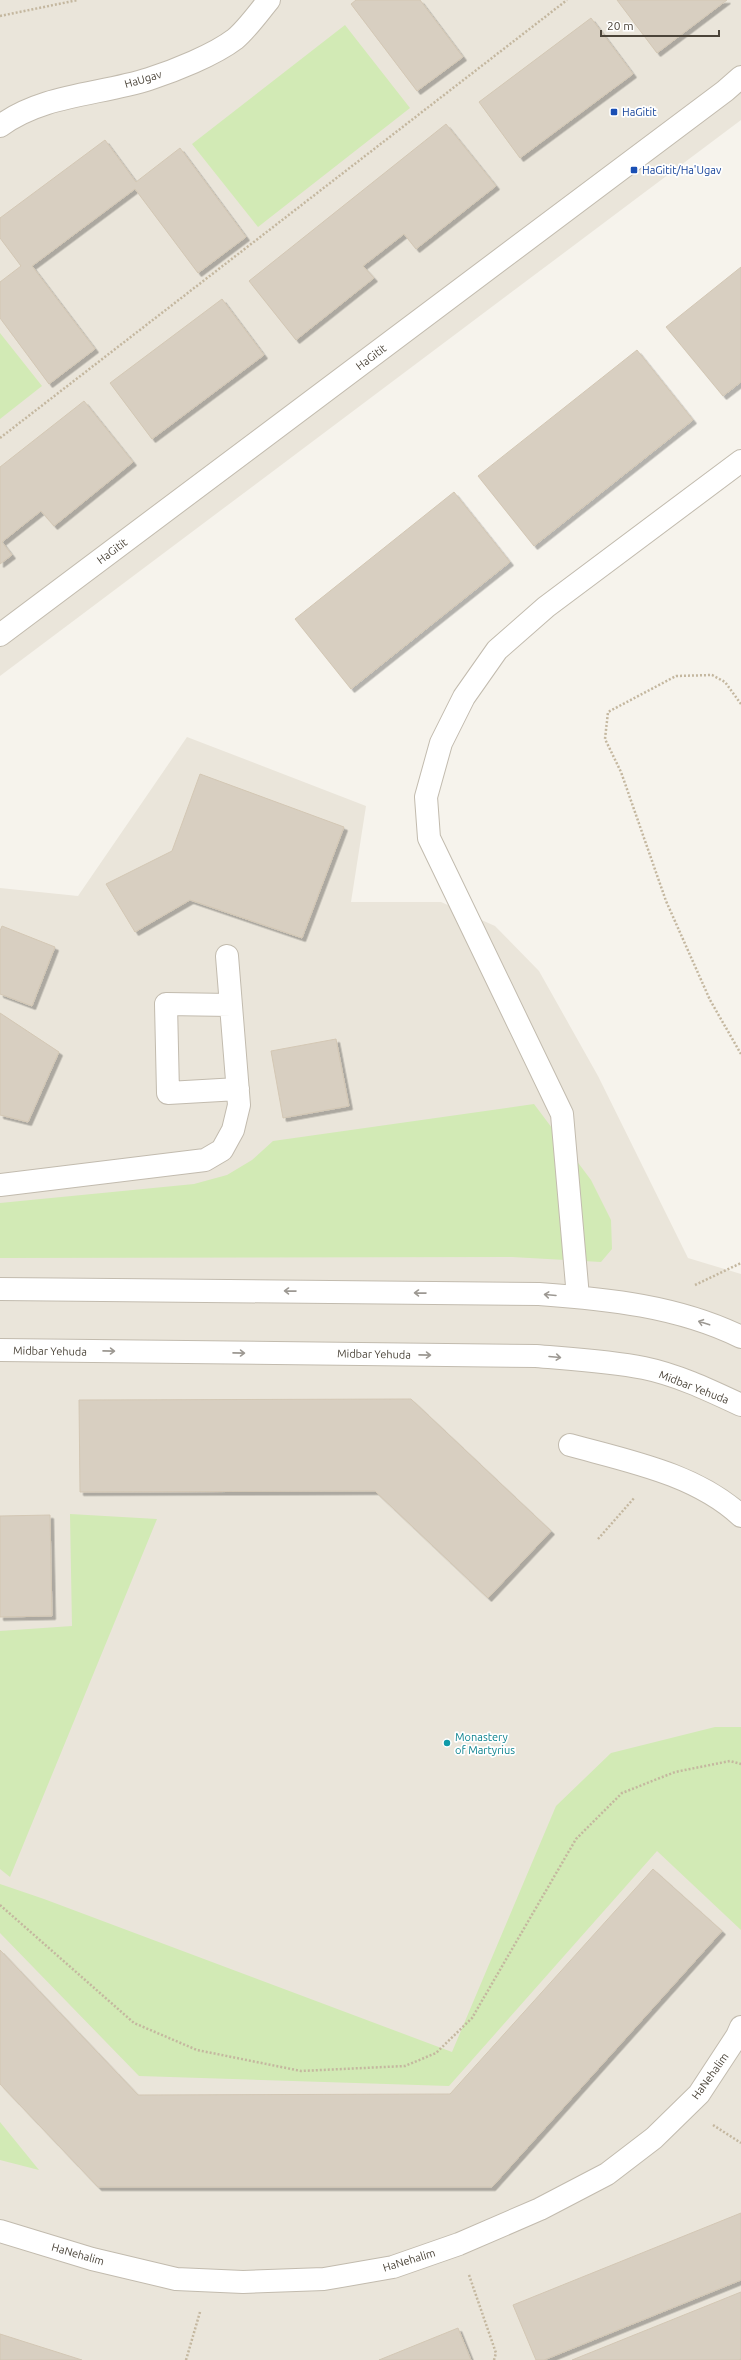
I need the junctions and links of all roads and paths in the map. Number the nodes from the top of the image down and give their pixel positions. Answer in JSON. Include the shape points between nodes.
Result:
{"nodes":[{"id":1,"x":78,"y":0,"type":"edge"},
{"id":2,"x":269,"y":0,"type":"edge"},
{"id":3,"x":567,"y":0,"type":"edge"},
{"id":4,"x":0,"y":16,"type":"edge"},
{"id":5,"x":741,"y":77,"type":"edge"},
{"id":6,"x":0,"y":126,"type":"edge"},
{"id":7,"x":0,"y":438,"type":"edge"},
{"id":8,"x":741,"y":461,"type":"edge"},
{"id":9,"x":0,"y":635,"type":"edge"},
{"id":10,"x":741,"y":704,"type":"edge"},
{"id":11,"x":227,"y":956,"type":"dead end"},
{"id":12,"x":231,"y":1005,"type":"junction"},
{"id":13,"x":741,"y":1054,"type":"edge"},
{"id":14,"x":238,"y":1089,"type":"junction"},
{"id":15,"x":0,"y":1185,"type":"edge"},
{"id":16,"x":0,"y":1289,"type":"edge"},
{"id":17,"x":578,"y":1297,"type":"junction"},
{"id":18,"x":741,"y":1337,"type":"edge"},
{"id":19,"x":0,"y":1350,"type":"edge"},
{"id":20,"x":741,"y":1405,"type":"edge"},
{"id":21,"x":570,"y":1445,"type":"dead end"},
{"id":22,"x":660,"y":1470,"type":"junction"},
{"id":23,"x":741,"y":1516,"type":"edge"},
{"id":24,"x":598,"y":1539,"type":"dead end"},
{"id":25,"x":741,"y":1764,"type":"edge"},
{"id":26,"x":0,"y":1905,"type":"edge"},
{"id":27,"x":741,"y":2027,"type":"edge"},
{"id":28,"x":0,"y":2231,"type":"edge"},
{"id":29,"x":459,"y":2244,"type":"junction"},
{"id":30,"x":208,"y":2281,"type":"junction"},
{"id":31,"x":186,"y":2360,"type":"edge"},
{"id":32,"x":494,"y":2360,"type":"edge"}],
"edges":[{"from":1,"to":4,"type":"path"},
{"from":2,"to":6,"type":"street","name":"HaUgav","via":[[235,39],[194,62],[149,79],[68,96],[16,114]]},
{"from":3,"to":7,"type":"path"},
{"from":5,"to":9,"type":"street","name":"HaGitit"},
{"from":8,"to":17,"type":"street","via":[[546,607],[497,650],[464,697],[441,743],[426,797],[429,838],[562,1114]]},
{"from":10,"to":13,"type":"path","via":[[725,682],[712,675],[676,676],[608,712],[605,740],[621,772],[666,900],[710,1000]]},
{"from":11,"to":12,"type":"street"},
{"from":12,"to":14,"type":"street"},
{"from":12,"to":14,"type":"street","via":[[166,1004],[168,1093]]},
{"from":14,"to":15,"type":"street","via":[[239,1105],[233,1130],[222,1150],[205,1160]]},
{"from":17,"to":16,"type":"street","one_way":true,"via":[[538,1294]]},
{"from":18,"to":17,"type":"street","one_way":true,"via":[[660,1309]]},
{"from":19,"to":20,"type":"street","name":"Midbar Yehuda","one_way":true,"via":[[536,1356],[600,1361],[646,1369],[708,1390]]},
{"from":21,"to":22,"type":"street"},
{"from":22,"to":23,"type":"street","via":[[725,1501]]},
{"from":22,"to":24,"type":"path"},
{"from":25,"to":26,"type":"path","via":[[730,1761],[675,1772],[622,1793],[576,1839],[472,2018],[436,2053],[405,2066],[301,2071],[197,2050],[134,2022]]},
{"from":27,"to":29,"type":"street","name":"HaNehalim","via":[[699,2094],[654,2138],[607,2174],[540,2209]]},
{"from":28,"to":30,"type":"street","name":"HaNehalim","via":[[92,2259],[176,2279]]},
{"from":29,"to":30,"type":"street","name":"HaNehalim","via":[[393,2267],[324,2279]]},
{"from":29,"to":32,"type":"path","via":[[496,2353]]},
{"from":30,"to":31,"type":"path"}]}
